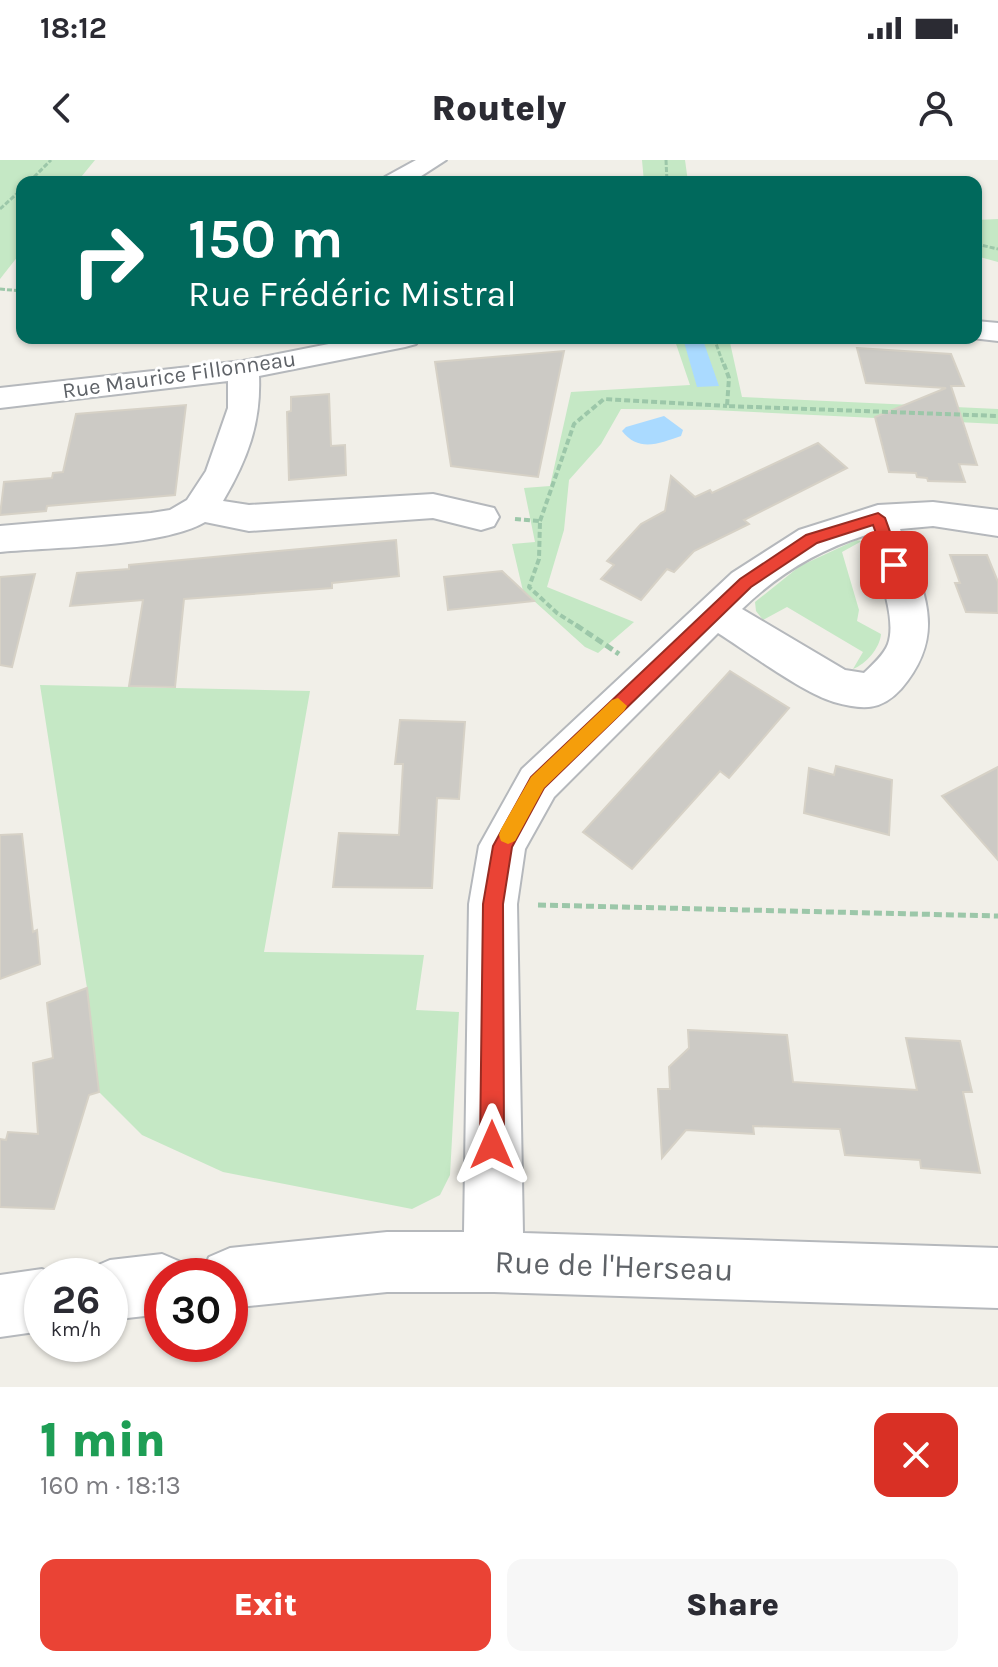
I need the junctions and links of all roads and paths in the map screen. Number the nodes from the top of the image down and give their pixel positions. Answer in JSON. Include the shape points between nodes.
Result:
{"nodes":[{"id":1,"x":51,"y":160,"type":"edge"},
{"id":2,"x":434,"y":160,"type":"edge"},
{"id":3,"x":35,"y":176,"type":"edge"},
{"id":4,"x":405,"y":176,"type":"edge"},
{"id":5,"x":16,"y":194,"type":"edge"},
{"id":6,"x":0,"y":209,"type":"edge"},
{"id":7,"x":359,"y":344,"type":"edge"},
{"id":8,"x":716,"y":344,"type":"edge"},
{"id":9,"x":243,"y":370,"type":"junction"},
{"id":10,"x":0,"y":398,"type":"edge"},
{"id":11,"x":727,"y":406,"type":"junction"},
{"id":12,"x":998,"y":416,"type":"edge"},
{"id":13,"x":200,"y":509,"type":"junction"},
{"id":14,"x":481,"y":517,"type":"joint"},
{"id":15,"x":878,"y":518,"type":"junction"},
{"id":16,"x":540,"y":521,"type":"junction"},
{"id":17,"x":998,"y":523,"type":"edge"},
{"id":18,"x":0,"y":539,"type":"edge"},
{"id":19,"x":715,"y":612,"type":"junction"},
{"id":20,"x":650,"y":675,"type":"junction"},
{"id":21,"x":493,"y":904,"type":"junction"},
{"id":22,"x":998,"y":916,"type":"edge"},
{"id":23,"x":494,"y":1262,"type":"junction"},
{"id":24,"x":248,"y":1276,"type":"edge"},
{"id":25,"x":998,"y":1278,"type":"edge"},
{"id":26,"x":24,"y":1303,"type":"edge"},
{"id":27,"x":0,"y":1306,"type":"edge"}],
"edges":[{"from":1,"to":3,"type":"path"},
{"from":2,"to":4,"type":"street"},
{"from":5,"to":6,"type":"path"},
{"from":7,"to":9,"type":"street","name":"Rue Maurice Fillonneau"},
{"from":8,"to":11,"type":"path","via":[[729,378]]},
{"from":9,"to":10,"type":"street","name":"Rue Maurice Fillonneau"},
{"from":9,"to":13,"type":"street","via":[[244,408],[223,472]]},
{"from":11,"to":12,"type":"path"},
{"from":11,"to":16,"type":"path","via":[[604,399],[574,424]]},
{"from":13,"to":14,"type":"street","via":[[249,518],[433,506]]},
{"from":13,"to":18,"type":"street","via":[[179,521],[151,526]]},
{"from":14,"to":16,"type":"path"},
{"from":15,"to":17,"type":"street","via":[[933,514]]},
{"from":15,"to":19,"type":"street","via":[[812,539],[745,583]]},
{"from":15,"to":19,"type":"street","via":[[903,588],[910,639],[895,667],[873,691],[837,686]]},
{"from":16,"to":20,"type":"path","via":[[539,559],[529,587],[557,613]]},
{"from":19,"to":20,"type":"street"},
{"from":20,"to":21,"type":"street","via":[[538,783],[502,846]]},
{"from":21,"to":22,"type":"path"},
{"from":21,"to":23,"type":"street"},
{"from":23,"to":24,"type":"street","name":"Rue de l'Herseau","via":[[387,1262]]},
{"from":23,"to":25,"type":"street","name":"Rue de l'Herseau"},
{"from":26,"to":27,"type":"street"}]}
